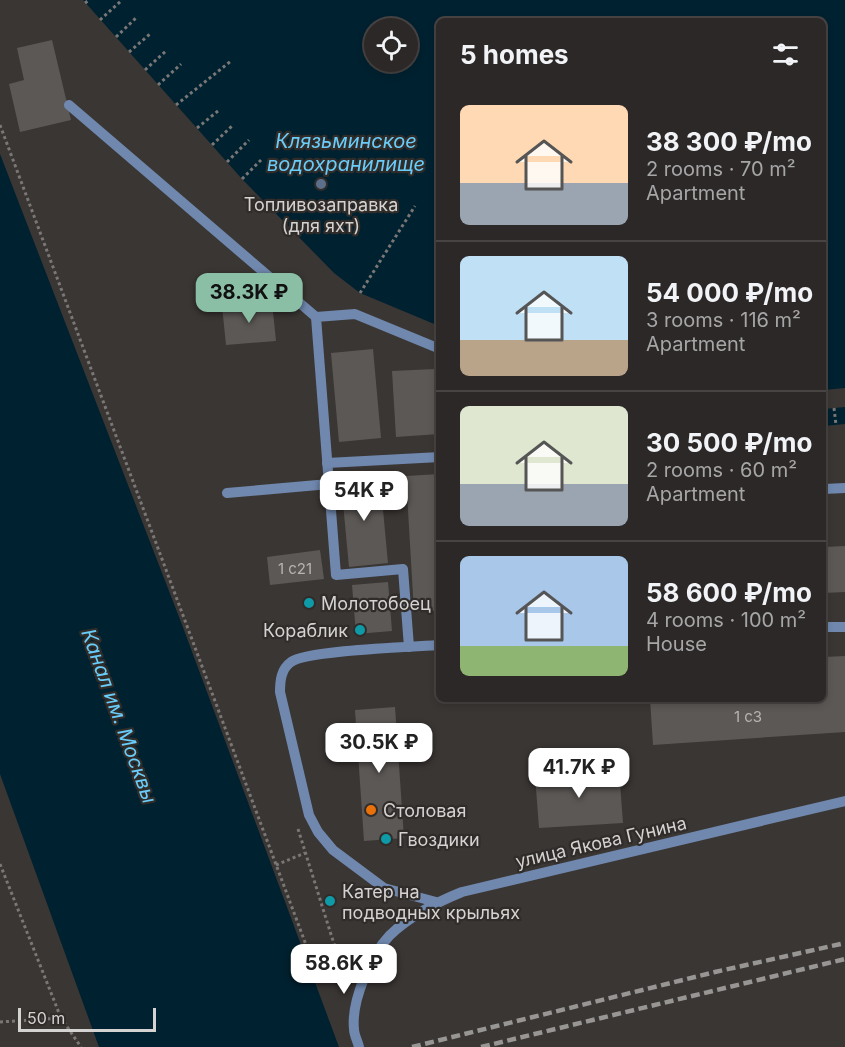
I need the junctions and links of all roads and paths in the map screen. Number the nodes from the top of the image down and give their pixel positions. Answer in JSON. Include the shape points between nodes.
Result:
{"nodes":[{"id":1,"x":121,"y":1,"type":"edge"},
{"id":2,"x":137,"y":17,"type":"dead end"},
{"id":3,"x":100,"y":20,"type":"dead end"},
{"id":4,"x":150,"y":34,"type":"dead end"},
{"id":5,"x":116,"y":37,"type":"dead end"},
{"id":6,"x":166,"y":51,"type":"dead end"},
{"id":7,"x":129,"y":52,"type":"dead end"},
{"id":8,"x":231,"y":61,"type":"dead end"},
{"id":9,"x":182,"y":64,"type":"dead end"},
{"id":10,"x":145,"y":70,"type":"dead end"},
{"id":11,"x":158,"y":85,"type":"dead end"},
{"id":12,"x":69,"y":105,"type":"dead end"},
{"id":13,"x":176,"y":105,"type":"dead end"},
{"id":14,"x":218,"y":111,"type":"dead end"},
{"id":15,"x":0,"y":125,"type":"edge"},
{"id":16,"x":232,"y":126,"type":"dead end"},
{"id":17,"x":196,"y":128,"type":"dead end"},
{"id":18,"x":249,"y":140,"type":"dead end"},
{"id":19,"x":212,"y":146,"type":"dead end"},
{"id":20,"x":261,"y":160,"type":"dead end"},
{"id":21,"x":226,"y":162,"type":"dead end"},
{"id":22,"x":242,"y":179,"type":"dead end"},
{"id":23,"x":415,"y":206,"type":"dead end"},
{"id":24,"x":360,"y":293,"type":"dead end"},
{"id":25,"x":316,"y":317,"type":"junction"},
{"id":26,"x":436,"y":347,"type":"edge"},
{"id":27,"x":834,"y":408,"type":"dead end"},
{"id":28,"x":836,"y":425,"type":"dead end"},
{"id":29,"x":436,"y":457,"type":"edge"},
{"id":30,"x":327,"y":463,"type":"junction"},
{"id":31,"x":328,"y":484,"type":"junction"},
{"id":32,"x":845,"y":488,"type":"edge"},
{"id":33,"x":826,"y":489,"type":"edge"},
{"id":34,"x":227,"y":493,"type":"dead end"},
{"id":35,"x":826,"y":627,"type":"edge"},
{"id":36,"x":845,"y":627,"type":"edge"},
{"id":37,"x":436,"y":645,"type":"edge"},
{"id":38,"x":409,"y":647,"type":"junction"},
{"id":39,"x":845,"y":801,"type":"edge"},
{"id":40,"x":309,"y":814,"type":"junction"},
{"id":41,"x":306,"y":853,"type":"junction"},
{"id":42,"x":0,"y":864,"type":"edge"},
{"id":43,"x":276,"y":865,"type":"junction"},
{"id":44,"x":436,"y":903,"type":"junction"},
{"id":45,"x":359,"y":963,"type":"dead end"},
{"id":46,"x":350,"y":986,"type":"dead end"},
{"id":47,"x":60,"y":1018,"type":"junction"},
{"id":48,"x":0,"y":1022,"type":"edge"},
{"id":49,"x":81,"y":1047,"type":"edge"},
{"id":50,"x":359,"y":1047,"type":"edge"}],
"edges":[{"from":1,"to":3,"type":"path"},
{"from":2,"to":5,"type":"path"},
{"from":4,"to":7,"type":"path"},
{"from":6,"to":10,"type":"path"},
{"from":8,"to":13,"type":"path"},
{"from":9,"to":11,"type":"path"},
{"from":12,"to":25,"type":"street"},
{"from":14,"to":17,"type":"path"},
{"from":15,"to":43,"type":"path"},
{"from":16,"to":19,"type":"path"},
{"from":18,"to":21,"type":"path"},
{"from":20,"to":22,"type":"path"},
{"from":23,"to":24,"type":"path"},
{"from":25,"to":26,"type":"street","via":[[355,314]]},
{"from":25,"to":30,"type":"street"},
{"from":27,"to":28,"type":"path"},
{"from":29,"to":30,"type":"street"},
{"from":30,"to":31,"type":"street"},
{"from":31,"to":34,"type":"street"},
{"from":31,"to":38,"type":"street","via":[[336,575],[404,568]]},
{"from":32,"to":33,"type":"street"},
{"from":35,"to":36,"type":"street"},
{"from":37,"to":38,"type":"street"},
{"from":38,"to":40,"type":"street","via":[[324,654],[291,662],[281,674],[280,692]]},
{"from":39,"to":44,"type":"street","name":"улица Якова Гунина","via":[[462,892]]},
{"from":40,"to":41,"type":"path","via":[[297,825]]},
{"from":40,"to":44,"type":"street","via":[[333,850],[384,888]]},
{"from":41,"to":43,"type":"path"},
{"from":41,"to":45,"type":"path","via":[[334,944],[343,955]]},
{"from":42,"to":47,"type":"path"},
{"from":43,"to":46,"type":"path","via":[[315,969]]},
{"from":44,"to":50,"type":"street","name":"улица Якова Гунина","via":[[392,933],[380,948],[358,1000],[354,1029]]},
{"from":47,"to":48,"type":"path"},
{"from":47,"to":49,"type":"path"}]}
